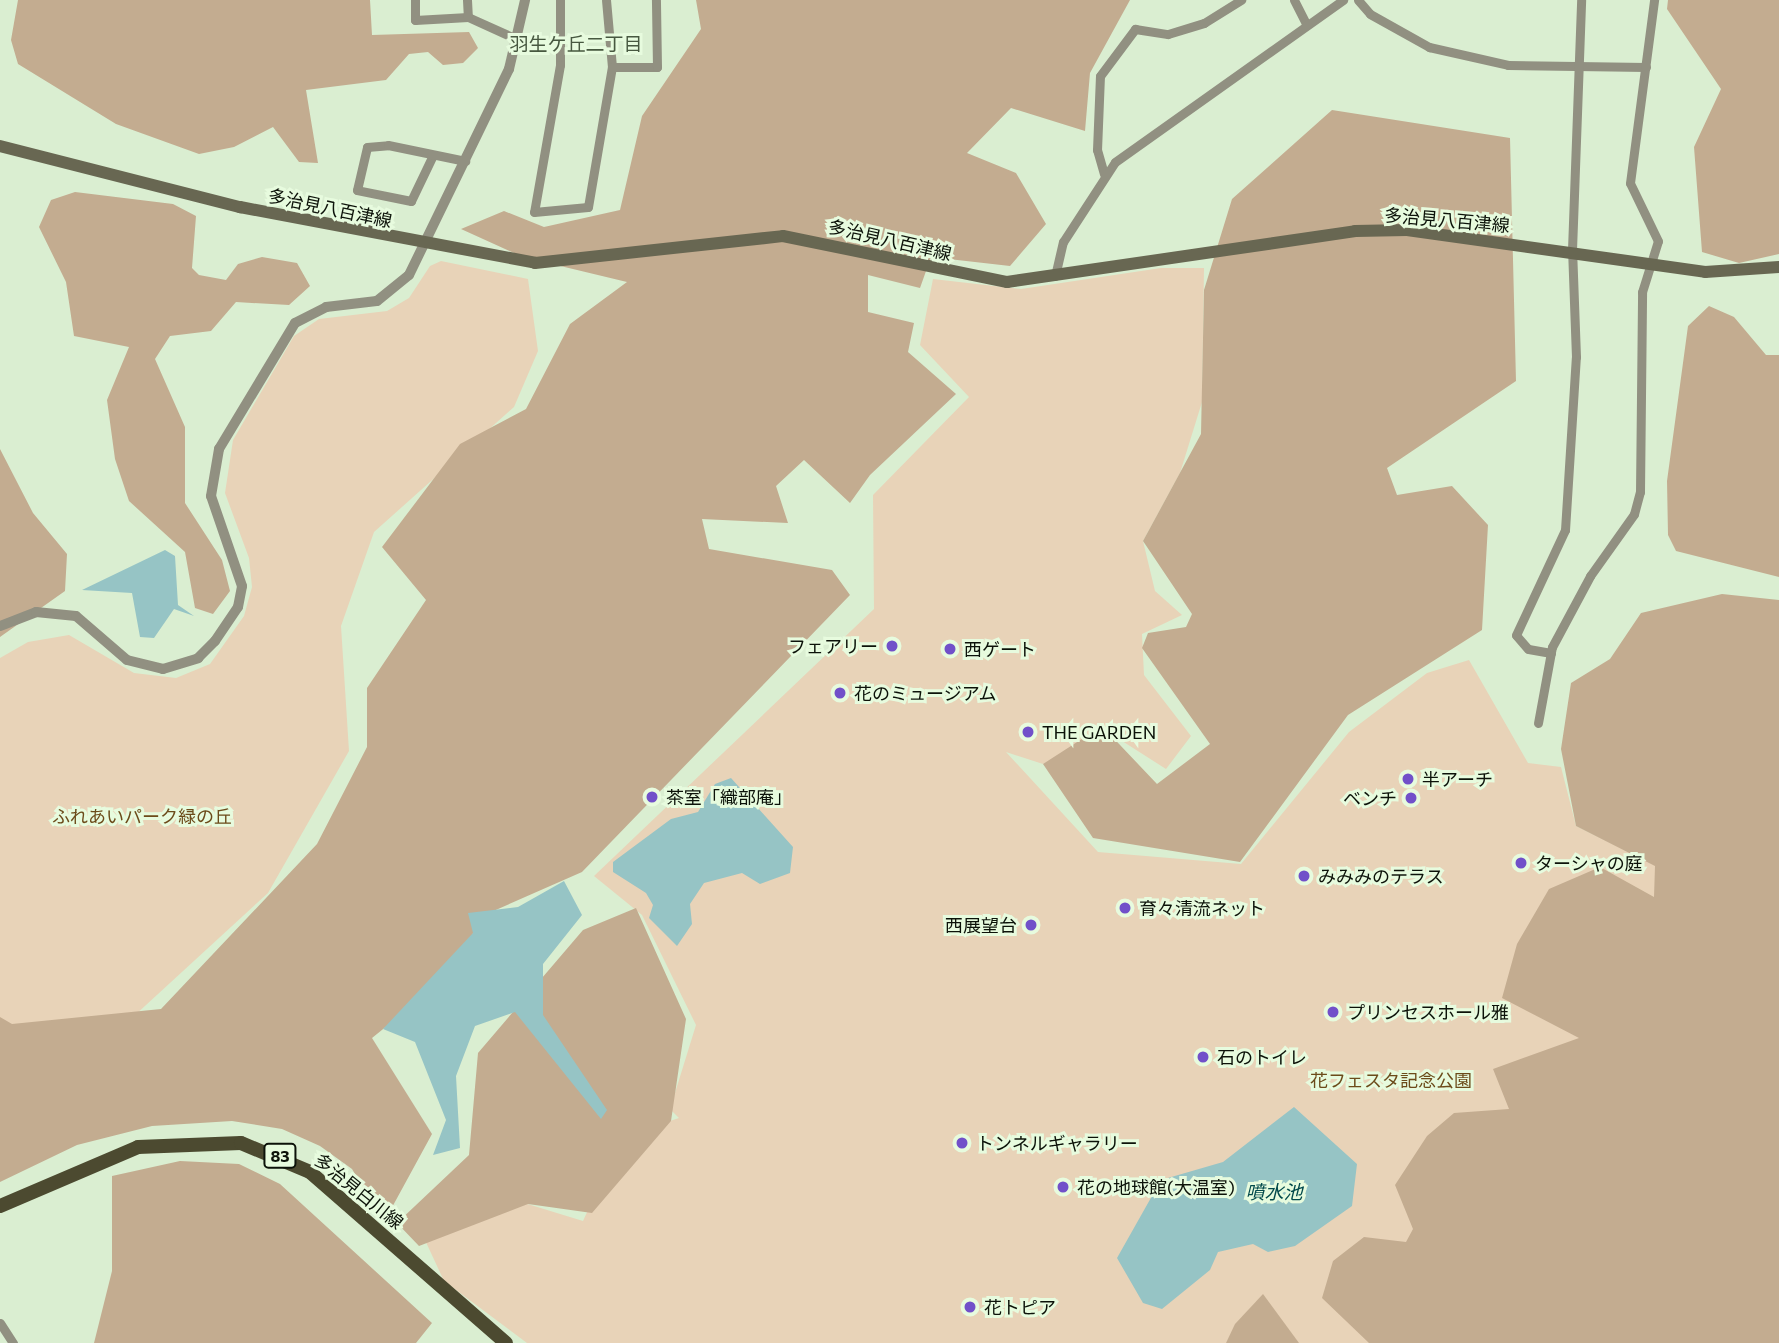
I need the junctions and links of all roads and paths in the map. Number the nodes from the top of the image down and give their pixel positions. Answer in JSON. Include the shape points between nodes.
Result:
{"nodes":[{"id":1,"x":415,"y":0,"type":"edge"},
{"id":2,"x":467,"y":0,"type":"edge"},
{"id":3,"x":526,"y":0,"type":"edge"},
{"id":4,"x":560,"y":0,"type":"edge"},
{"id":5,"x":606,"y":0,"type":"edge"},
{"id":6,"x":656,"y":0,"type":"edge"},
{"id":7,"x":1241,"y":0,"type":"edge"},
{"id":8,"x":1294,"y":0,"type":"edge"},
{"id":9,"x":1343,"y":0,"type":"edge"},
{"id":10,"x":1358,"y":0,"type":"edge"},
{"id":11,"x":1581,"y":0,"type":"edge"},
{"id":12,"x":1654,"y":0,"type":"edge"},
{"id":13,"x":468,"y":18,"type":"junction"},
{"id":14,"x":1307,"y":25,"type":"junction"},
{"id":15,"x":519,"y":40,"type":"junction"},
{"id":16,"x":1579,"y":65,"type":"junction"},
{"id":17,"x":612,"y":67,"type":"junction"},
{"id":18,"x":1646,"y":67,"type":"junction"},
{"id":19,"x":0,"y":146,"type":"edge"},
{"id":20,"x":433,"y":155,"type":"junction"},
{"id":21,"x":465,"y":161,"type":"junction"},
{"id":22,"x":1104,"y":174,"type":"junction"},
{"id":23,"x":428,"y":246,"type":"junction"},
{"id":24,"x":1572,"y":250,"type":"junction"},
{"id":25,"x":1653,"y":265,"type":"junction"},
{"id":26,"x":1779,"y":267,"type":"edge"},
{"id":27,"x":1055,"y":276,"type":"junction"},
{"id":28,"x":0,"y":626,"type":"edge"},
{"id":29,"x":1551,"y":653,"type":"junction"},
{"id":30,"x":1538,"y":723,"type":"dead end"},
{"id":31,"x":0,"y":1206,"type":"edge"},
{"id":32,"x":0,"y":1324,"type":"edge"},
{"id":33,"x":13,"y":1343,"type":"edge"},
{"id":34,"x":506,"y":1343,"type":"edge"}],
"edges":[{"from":1,"to":13,"type":"street","via":[[415,20]]},
{"from":2,"to":13,"type":"street"},
{"from":3,"to":15,"type":"street"},
{"from":4,"to":17,"type":"street","via":[[560,65],[534,212],[588,206]]},
{"from":5,"to":17,"type":"street"},
{"from":6,"to":17,"type":"street","via":[[657,67]]},
{"from":7,"to":22,"type":"street","via":[[1205,23],[1168,34],[1135,29],[1100,76],[1097,150]]},
{"from":8,"to":14,"type":"street"},
{"from":9,"to":14,"type":"street"},
{"from":10,"to":16,"type":"street","via":[[1370,15],[1429,47],[1508,65]]},
{"from":11,"to":16,"type":"street"},
{"from":12,"to":18,"type":"street"},
{"from":13,"to":15,"type":"street"},
{"from":14,"to":22,"type":"street"},
{"from":15,"to":21,"type":"street"},
{"from":16,"to":18,"type":"street"},
{"from":16,"to":24,"type":"street"},
{"from":18,"to":25,"type":"street","via":[[1630,183],[1656,230]]},
{"from":19,"to":23,"type":"main road","name":"多治見八百津線"},
{"from":20,"to":20,"type":"street","via":[[367,147],[357,190],[411,201]]},
{"from":20,"to":21,"type":"street"},
{"from":21,"to":23,"type":"street"},
{"from":22,"to":27,"type":"street","via":[[1063,242]]},
{"from":23,"to":27,"type":"main road","name":"多治見八百津線","via":[[553,264],[783,236],[1007,282]]},
{"from":23,"to":28,"type":"street","via":[[392,292],[377,301],[326,307],[295,323],[225,439],[210,474],[211,496],[242,586],[226,627],[203,653],[183,666],[152,669],[127,660],[76,616],[36,612]]},
{"from":24,"to":25,"type":"main road","name":"多治見八百津線"},
{"from":24,"to":27,"type":"main road","name":"多治見八百津線","via":[[1407,230],[1354,231]]},
{"from":24,"to":29,"type":"street","via":[[1576,357],[1564,530],[1516,635],[1528,649]]},
{"from":25,"to":26,"type":"main road","name":"多治見八百津線","via":[[1705,272]]},
{"from":25,"to":29,"type":"street","via":[[1642,292],[1640,492],[1634,514],[1590,576]]},
{"from":29,"to":30,"type":"street"},
{"from":31,"to":34,"type":"main road","name":"多治見白川線","number":"83","via":[[138,1147],[241,1143],[310,1172]]},
{"from":32,"to":33,"type":"street"}]}
